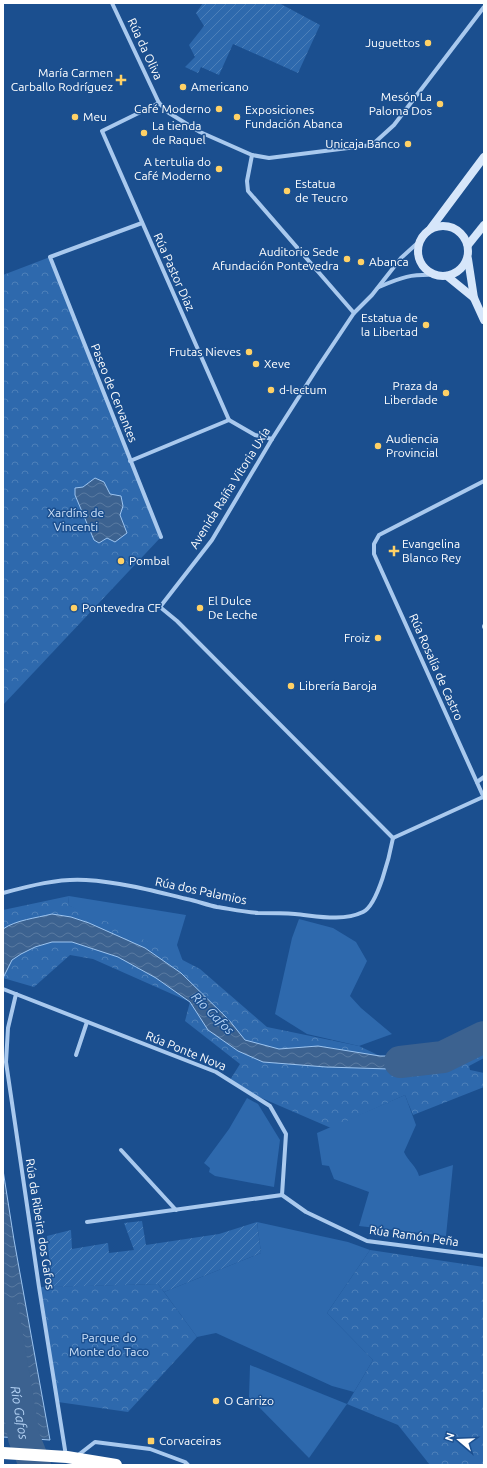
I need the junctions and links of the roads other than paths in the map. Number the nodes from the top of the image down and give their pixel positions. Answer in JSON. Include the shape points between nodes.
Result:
{"nodes":[{"id":1,"x":112,"y":3,"type":"edge"},
{"id":2,"x":484,"y":7,"type":"edge"},
{"id":3,"x":159,"y":103,"type":"junction"},
{"id":4,"x":252,"y":155,"type":"junction"},
{"id":5,"x":484,"y":156,"type":"edge"},
{"id":6,"x":142,"y":223,"type":"junction"},
{"id":7,"x":484,"y":225,"type":"edge"},
{"id":8,"x":430,"y":229,"type":"junction"},
{"id":9,"x":422,"y":239,"type":"junction"},
{"id":10,"x":468,"y":245,"type":"junction"},
{"id":11,"x":468,"y":258,"type":"junction"},
{"id":12,"x":436,"y":275,"type":"junction"},
{"id":13,"x":447,"y":276,"type":"junction"},
{"id":14,"x":378,"y":287,"type":"junction"},
{"id":15,"x":474,"y":298,"type":"junction"},
{"id":16,"x":354,"y":313,"type":"junction"},
{"id":17,"x":484,"y":320,"type":"edge"},
{"id":18,"x":229,"y":420,"type":"junction"},
{"id":19,"x":272,"y":439,"type":"junction"},
{"id":20,"x":130,"y":460,"type":"junction"},
{"id":21,"x":484,"y":481,"type":"edge"},
{"id":22,"x":161,"y":537,"type":"dead end"},
{"id":23,"x":484,"y":777,"type":"edge"},
{"id":24,"x":477,"y":782,"type":"junction"},
{"id":25,"x":484,"y":798,"type":"edge"},
{"id":26,"x":394,"y":838,"type":"junction"},
{"id":27,"x":3,"y":893,"type":"edge"},
{"id":28,"x":3,"y":989,"type":"edge"},
{"id":29,"x":16,"y":994,"type":"junction"},
{"id":30,"x":87,"y":1022,"type":"junction"},
{"id":31,"x":76,"y":1055,"type":"dead end"},
{"id":32,"x":121,"y":1150,"type":"dead end"},
{"id":33,"x":282,"y":1195,"type":"junction"},
{"id":34,"x":176,"y":1210,"type":"junction"},
{"id":35,"x":87,"y":1222,"type":"dead end"},
{"id":36,"x":484,"y":1256,"type":"edge"},
{"id":37,"x":8,"y":1453,"type":"edge"},
{"id":38,"x":66,"y":1457,"type":"junction"},
{"id":39,"x":116,"y":1465,"type":"edge"},
{"id":40,"x":188,"y":1465,"type":"edge"}],
"edges":[{"from":1,"to":3,"type":"street","name":"Rúa da Oliva"},
{"from":2,"to":4,"type":"street","via":[[394,125],[372,145],[270,158]]},
{"from":3,"to":4,"type":"street","via":[[169,113],[200,132]]},
{"from":3,"to":6,"type":"street","name":"Rúa Pastor Díaz","via":[[102,131]]},
{"from":4,"to":16,"type":"street","via":[[247,181],[248,191]]},
{"from":5,"to":8,"type":"main road"},
{"from":6,"to":18,"type":"street","name":"Rúa Pastor Díaz"},
{"from":6,"to":20,"type":"street","name":"Paseo de Cervantes","via":[[50,257]]},
{"from":7,"to":10,"type":"main road"},
{"from":8,"to":9,"type":"main road"},
{"from":8,"to":10,"type":"main road","via":[[438,226],[453,228],[460,232]]},
{"from":9,"to":12,"type":"main road","via":[[418,253],[420,260],[429,272]]},
{"from":9,"to":14,"type":"street","name":"Avenida Raíña Vitoria Uxía","via":[[401,258]]},
{"from":10,"to":11,"type":"main road"},
{"from":11,"to":13,"type":"main road","via":[[460,270]]},
{"from":11,"to":15,"type":"main road"},
{"from":12,"to":13,"type":"main road"},
{"from":12,"to":14,"type":"street","via":[[417,274]]},
{"from":13,"to":15,"type":"main road"},
{"from":14,"to":16,"type":"street","name":"Avenida Raíña Vitoria Uxía"},
{"from":15,"to":17,"type":"main road"},
{"from":16,"to":19,"type":"street","name":"Avenida Raíña Vitoria Uxía"},
{"from":18,"to":19,"type":"street","via":[[255,435]]},
{"from":18,"to":20,"type":"street"},
{"from":19,"to":26,"type":"street","name":"Avenida Raíña Vitoria Uxía","via":[[212,540],[160,606]]},
{"from":20,"to":22,"type":"street","name":"Paseo de Cervantes"},
{"from":21,"to":24,"type":"street","name":"Rúa Rosalía de Castro","via":[[379,535],[374,544],[374,554]]},
{"from":23,"to":24,"type":"street"},
{"from":24,"to":25,"type":"street","name":"Rúa Rosalía de Castro"},
{"from":25,"to":26,"type":"street"},
{"from":26,"to":27,"type":"street","name":"Rúa dos Palamios","via":[[376,896],[365,912],[342,918],[257,913],[215,907],[116,883],[85,880],[63,881]]},
{"from":28,"to":29,"type":"street","name":"Rúa Ponte Nova"},
{"from":29,"to":30,"type":"street","name":"Rúa Ponte Nova"},
{"from":29,"to":38,"type":"street","name":"Rúa da Ribeira dos Gafos","via":[[8,1028],[7,1069]]},
{"from":30,"to":31,"type":"street"},
{"from":30,"to":33,"type":"street","name":"Rúa Ponte Nova","via":[[216,1072],[270,1106],[286,1134]]},
{"from":32,"to":34,"type":"street"},
{"from":33,"to":34,"type":"street"},
{"from":33,"to":36,"type":"street","name":"Rúa Ramón Peña","via":[[306,1212],[367,1241]]},
{"from":34,"to":35,"type":"street"},
{"from":37,"to":38,"type":"highway"},
{"from":38,"to":39,"type":"highway"},
{"from":38,"to":40,"type":"street","via":[[95,1442],[150,1449]]}]}
